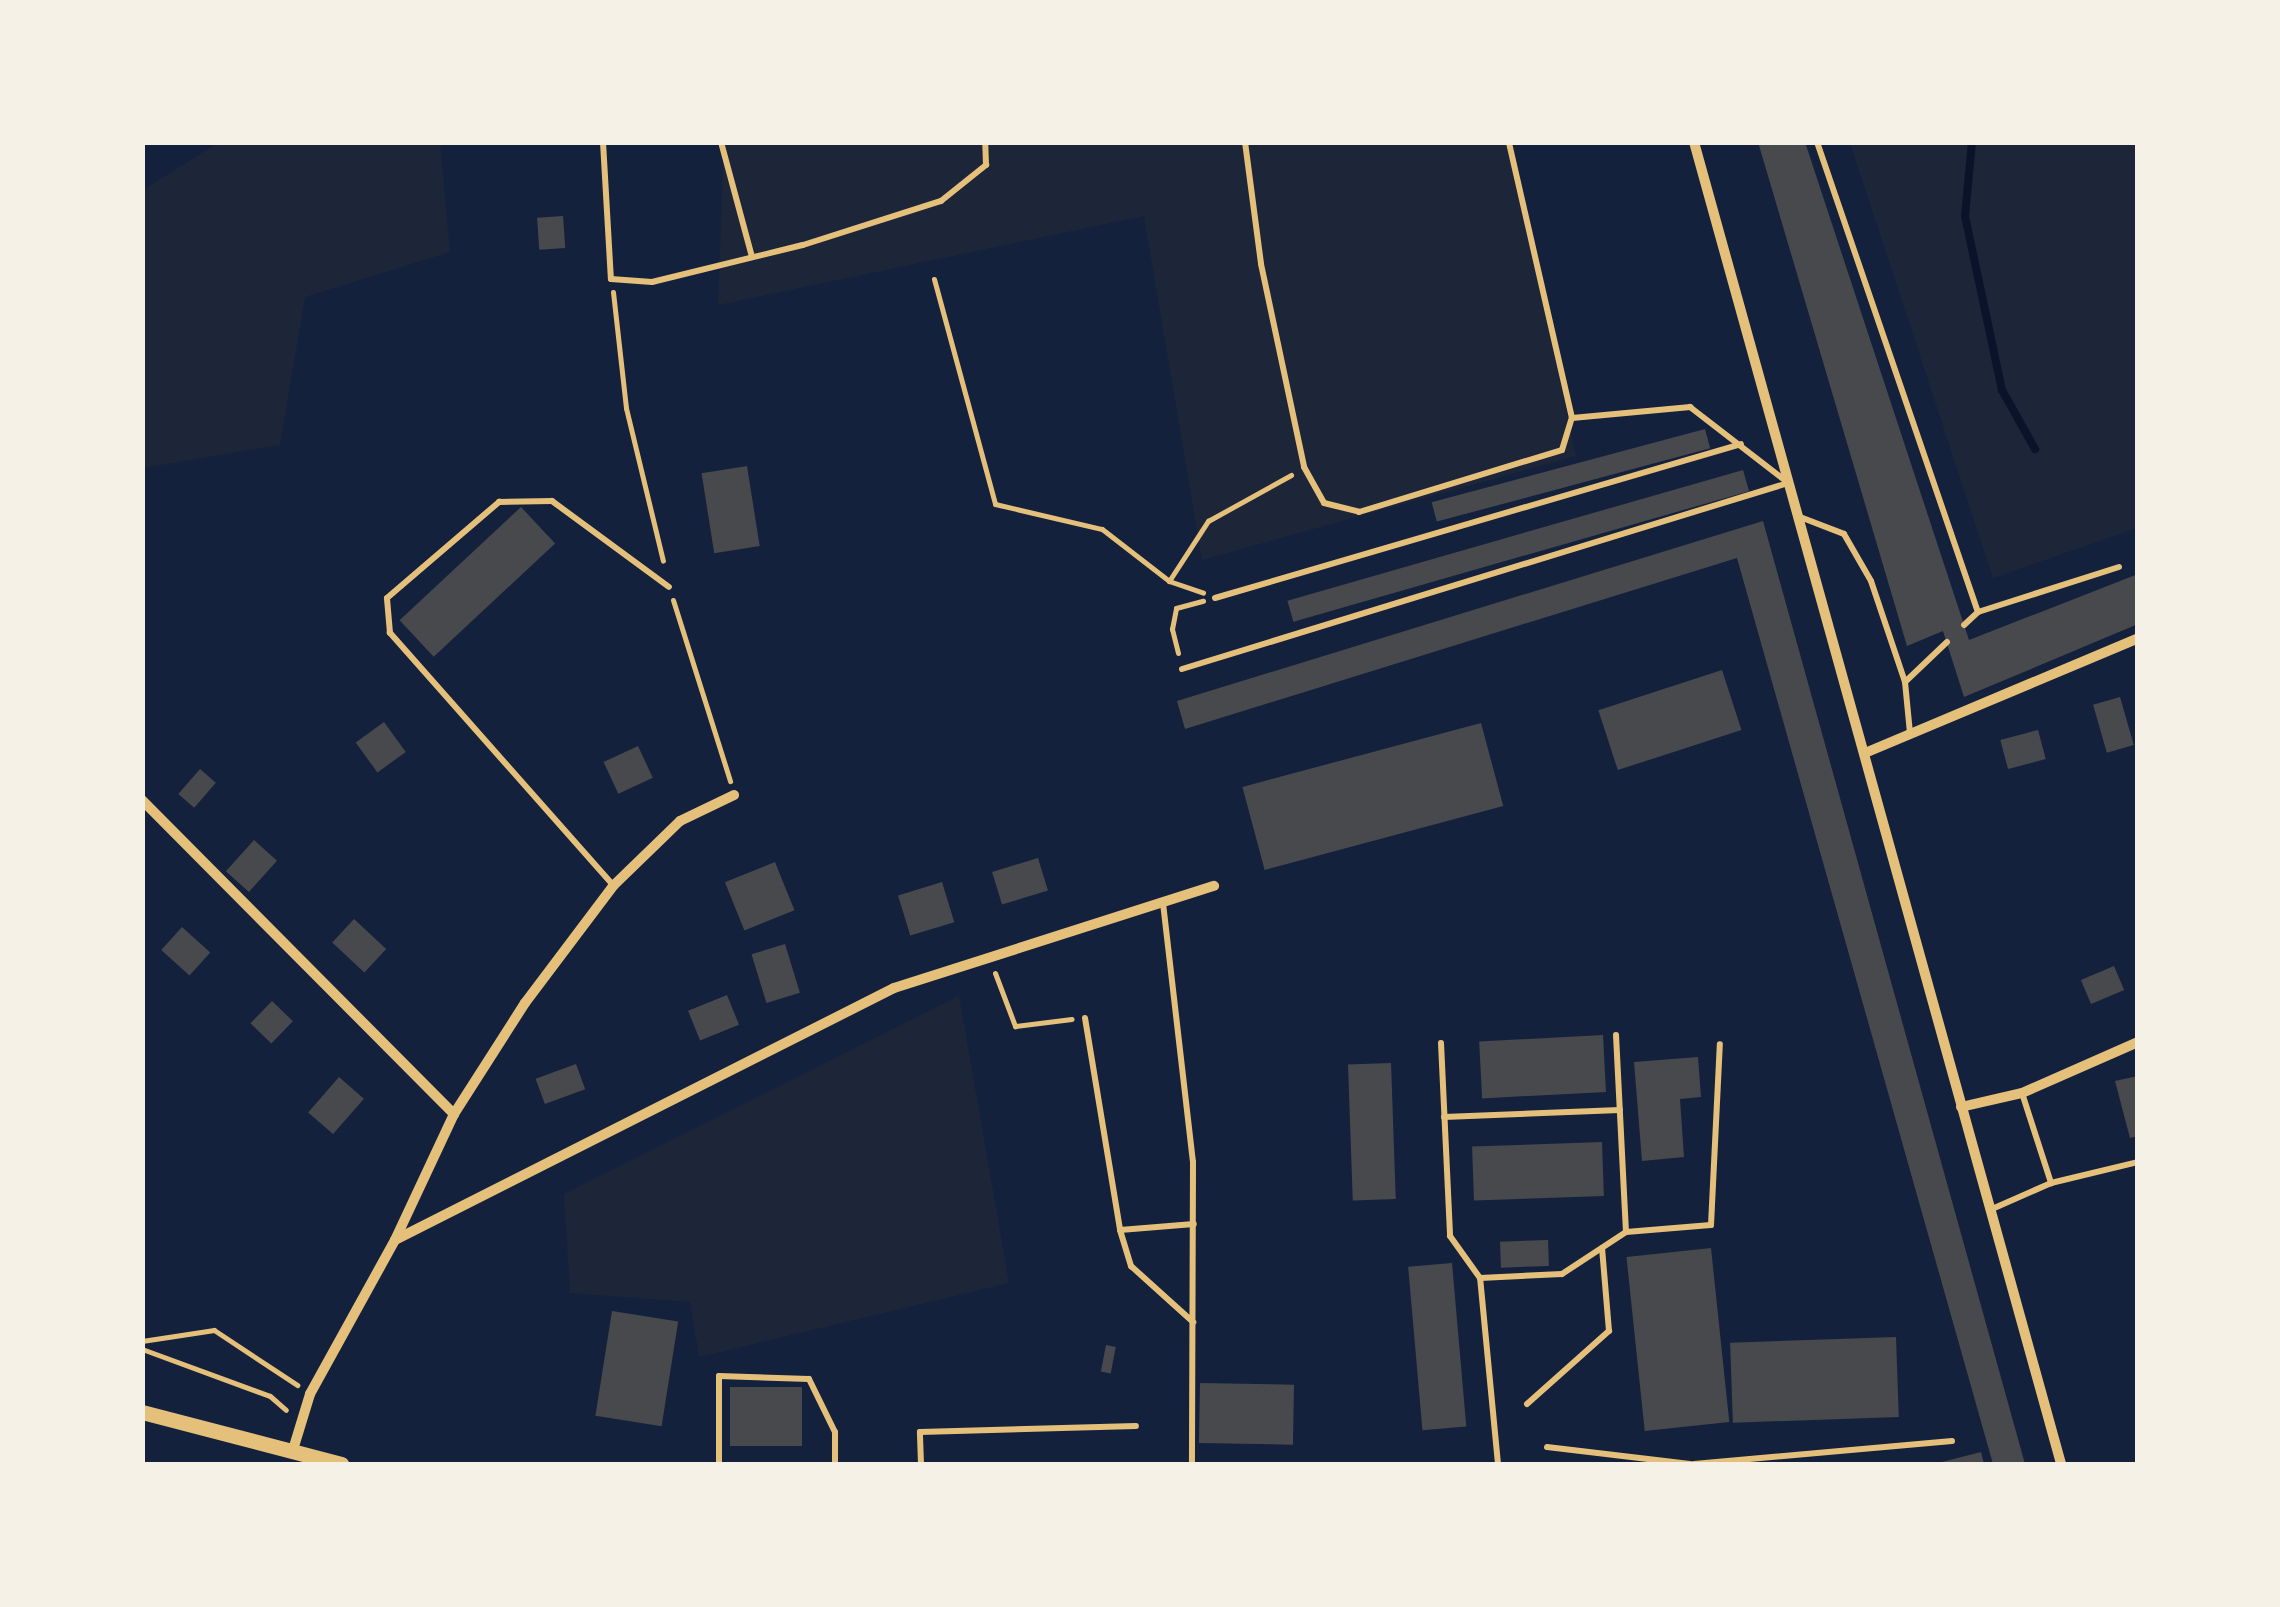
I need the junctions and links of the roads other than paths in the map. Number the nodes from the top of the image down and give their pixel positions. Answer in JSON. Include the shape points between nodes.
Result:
{"nodes":[{"id":1,"x":603,"y":142,"type":"edge"},
{"id":2,"x":720,"y":142,"type":"edge"},
{"id":3,"x":985,"y":142,"type":"edge"},
{"id":4,"x":1245,"y":142,"type":"edge"},
{"id":5,"x":1508,"y":142,"type":"edge"},
{"id":6,"x":1694,"y":142,"type":"edge"},
{"id":7,"x":1817,"y":142,"type":"edge"},
{"id":8,"x":752,"y":257,"type":"junction"},
{"id":9,"x":1572,"y":418,"type":"junction"},
{"id":10,"x":1741,"y":444,"type":"junction"},
{"id":11,"x":1788,"y":483,"type":"junction"},
{"id":12,"x":1798,"y":516,"type":"junction"},
{"id":13,"x":2119,"y":567,"type":"dead end"},
{"id":14,"x":669,"y":587,"type":"road end"},
{"id":15,"x":1216,"y":598,"type":"road end"},
{"id":16,"x":1978,"y":612,"type":"junction"},
{"id":17,"x":1964,"y":626,"type":"dead end"},
{"id":18,"x":2138,"y":638,"type":"edge"},
{"id":19,"x":1947,"y":642,"type":"dead end"},
{"id":20,"x":1182,"y":669,"type":"road end"},
{"id":21,"x":1905,"y":682,"type":"junction"},
{"id":22,"x":1910,"y":734,"type":"junction"},
{"id":23,"x":1865,"y":753,"type":"junction"},
{"id":24,"x":734,"y":794,"type":"road end"},
{"id":25,"x":142,"y":800,"type":"edge"},
{"id":26,"x":614,"y":886,"type":"junction"},
{"id":27,"x":1214,"y":886,"type":"dead end"},
{"id":28,"x":1163,"y":902,"type":"junction"},
{"id":29,"x":1085,"y":1018,"type":"road end"},
{"id":30,"x":1616,"y":1035,"type":"dead end"},
{"id":31,"x":2138,"y":1042,"type":"edge"},
{"id":32,"x":1441,"y":1043,"type":"dead end"},
{"id":33,"x":1720,"y":1044,"type":"dead end"},
{"id":34,"x":2022,"y":1094,"type":"junction"},
{"id":35,"x":1961,"y":1107,"type":"junction"},
{"id":36,"x":1620,"y":1110,"type":"junction"},
{"id":37,"x":454,"y":1114,"type":"junction"},
{"id":38,"x":1444,"y":1117,"type":"junction"},
{"id":39,"x":2138,"y":1162,"type":"edge"},
{"id":40,"x":2051,"y":1184,"type":"junction"},
{"id":41,"x":1990,"y":1210,"type":"junction"},
{"id":42,"x":1194,"y":1224,"type":"junction"},
{"id":43,"x":1120,"y":1230,"type":"junction"},
{"id":44,"x":1626,"y":1232,"type":"junction"},
{"id":45,"x":395,"y":1240,"type":"junction"},
{"id":46,"x":1602,"y":1247,"type":"junction"},
{"id":47,"x":1480,"y":1278,"type":"junction"},
{"id":48,"x":1193,"y":1322,"type":"junction"},
{"id":49,"x":1528,"y":1404,"type":"dead end"},
{"id":50,"x":142,"y":1412,"type":"edge"},
{"id":51,"x":1136,"y":1426,"type":"dead end"},
{"id":52,"x":1952,"y":1441,"type":"dead end"},
{"id":53,"x":1547,"y":1447,"type":"dead end"},
{"id":54,"x":290,"y":1459,"type":"edge"},
{"id":55,"x":341,"y":1464,"type":"edge"},
{"id":56,"x":719,"y":1464,"type":"edge"},
{"id":57,"x":835,"y":1464,"type":"edge"},
{"id":58,"x":921,"y":1464,"type":"edge"},
{"id":59,"x":1192,"y":1464,"type":"edge"},
{"id":60,"x":1498,"y":1464,"type":"edge"},
{"id":61,"x":1692,"y":1464,"type":"edge"},
{"id":62,"x":2061,"y":1464,"type":"edge"}],
"edges":[{"from":1,"to":8,"type":"lane","via":[[611,279],[652,282]]},
{"from":2,"to":8,"type":"lane"},
{"from":3,"to":8,"type":"lane","via":[[986,164],[941,201]]},
{"from":4,"to":9,"type":"lane","via":[[1261,264],[1304,468],[1324,503],[1359,512],[1562,450]]},
{"from":5,"to":9,"type":"lane"},
{"from":6,"to":11,"type":"street"},
{"from":7,"to":16,"type":"lane"},
{"from":9,"to":10,"type":"lane","via":[[1690,408]]},
{"from":10,"to":11,"type":"lane"},
{"from":10,"to":15,"type":"lane"},
{"from":11,"to":12,"type":"street"},
{"from":11,"to":20,"type":"lane"},
{"from":12,"to":21,"type":"lane","via":[[1844,534],[1871,581]]},
{"from":12,"to":23,"type":"street"},
{"from":13,"to":16,"type":"lane"},
{"from":14,"to":26,"type":"lane","via":[[552,502],[498,502],[387,598],[390,634]]},
{"from":16,"to":17,"type":"lane"},
{"from":18,"to":22,"type":"street"},
{"from":19,"to":21,"type":"lane"},
{"from":21,"to":22,"type":"lane"},
{"from":22,"to":23,"type":"street"},
{"from":23,"to":35,"type":"street"},
{"from":24,"to":26,"type":"street","via":[[680,822]]},
{"from":25,"to":37,"type":"street"},
{"from":26,"to":37,"type":"street","via":[[525,1003]]},
{"from":27,"to":28,"type":"street"},
{"from":28,"to":42,"type":"lane"},
{"from":28,"to":45,"type":"street","via":[[894,988]]},
{"from":29,"to":43,"type":"lane"},
{"from":30,"to":36,"type":"lane"},
{"from":31,"to":34,"type":"street"},
{"from":32,"to":38,"type":"lane"},
{"from":33,"to":44,"type":"lane","via":[[1711,1226]]},
{"from":34,"to":35,"type":"street"},
{"from":34,"to":40,"type":"lane"},
{"from":35,"to":41,"type":"street"},
{"from":36,"to":38,"type":"lane"},
{"from":36,"to":44,"type":"lane"},
{"from":37,"to":45,"type":"street"},
{"from":38,"to":47,"type":"lane","via":[[1450,1236]]},
{"from":39,"to":40,"type":"lane"},
{"from":40,"to":41,"type":"lane"},
{"from":41,"to":62,"type":"street"},
{"from":42,"to":43,"type":"lane"},
{"from":42,"to":48,"type":"lane"},
{"from":43,"to":48,"type":"lane","via":[[1131,1266]]},
{"from":44,"to":46,"type":"lane"},
{"from":45,"to":54,"type":"street","via":[[310,1394]]},
{"from":46,"to":47,"type":"lane","via":[[1562,1274]]},
{"from":46,"to":49,"type":"lane","via":[[1609,1331]]},
{"from":47,"to":60,"type":"lane"},
{"from":48,"to":59,"type":"lane"},
{"from":50,"to":54,"type":"main road"},
{"from":51,"to":58,"type":"lane","via":[[920,1432]]},
{"from":52,"to":61,"type":"lane"},
{"from":53,"to":61,"type":"lane"},
{"from":54,"to":55,"type":"main road"},
{"from":56,"to":57,"type":"lane","via":[[719,1376],[809,1379],[835,1432]]}]}
